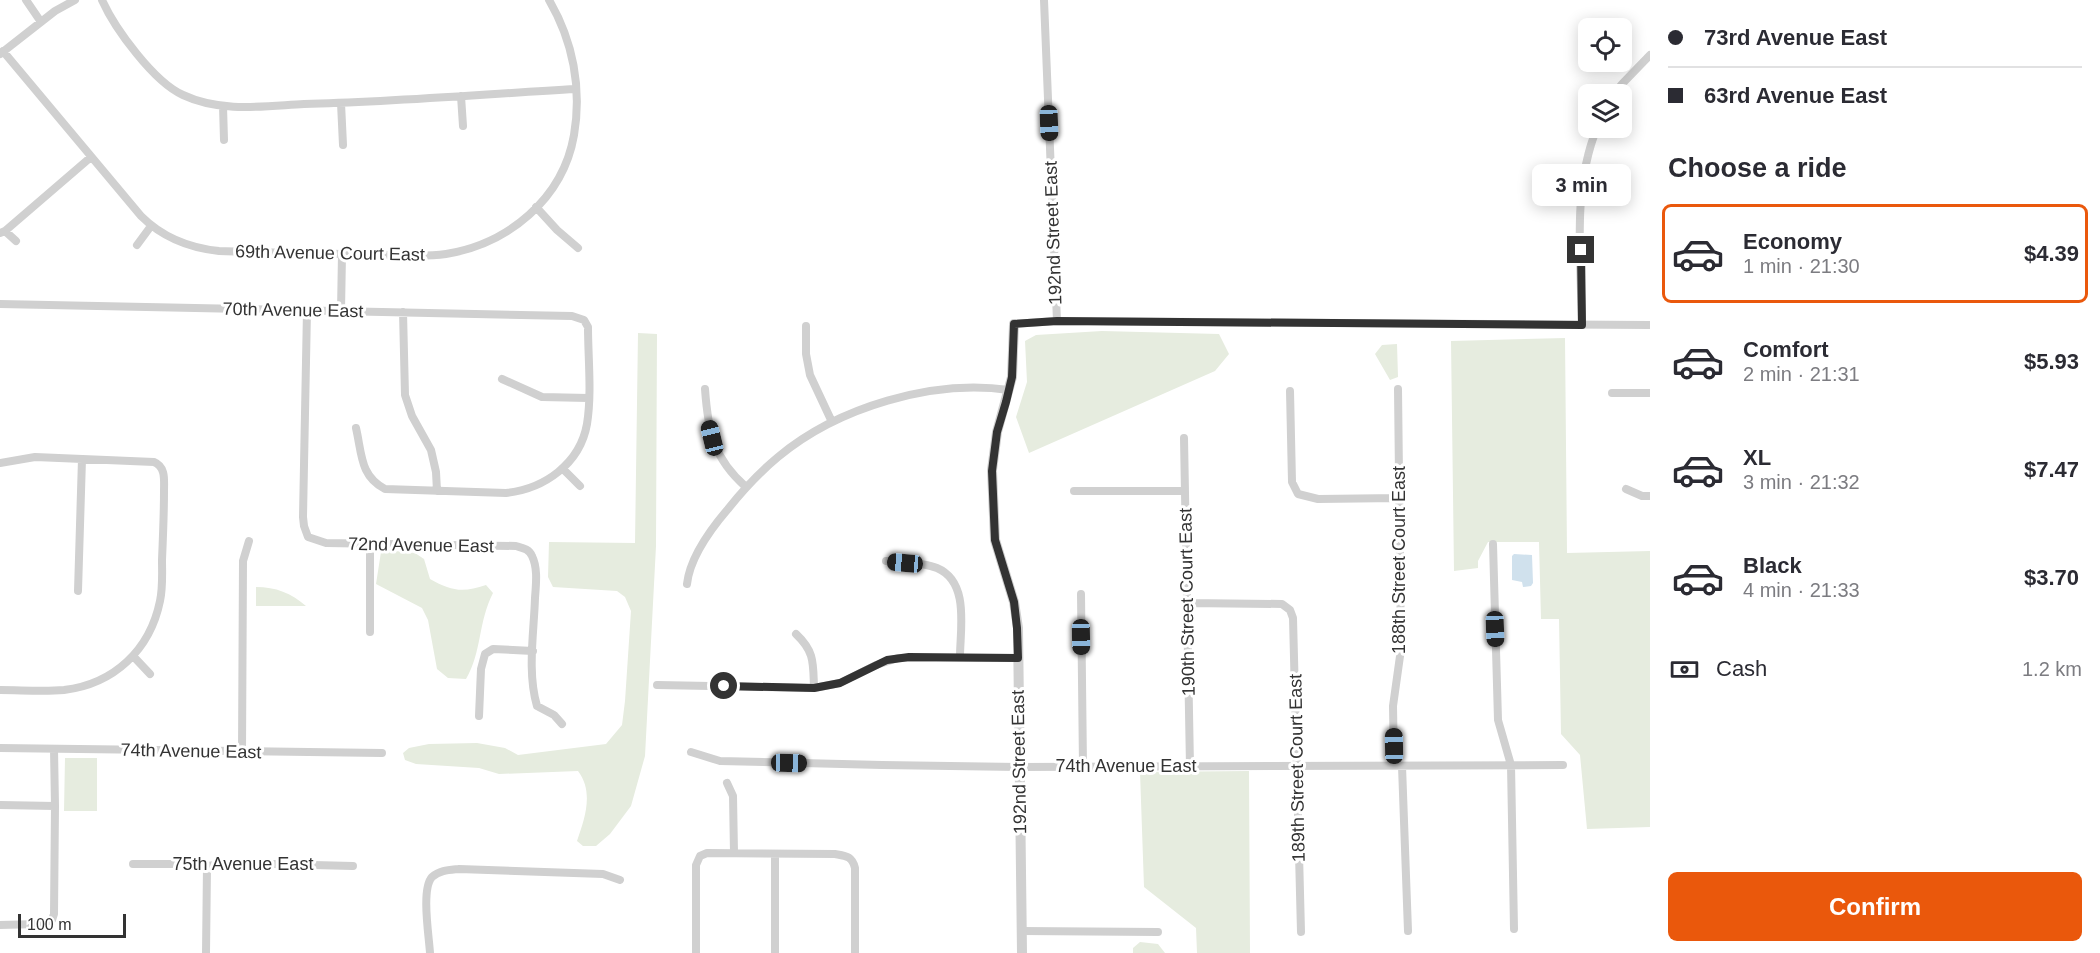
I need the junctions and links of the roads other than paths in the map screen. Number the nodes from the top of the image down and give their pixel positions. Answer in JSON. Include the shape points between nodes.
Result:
{"nodes":[{"id":1,"x":26,"y":0,"type":"edge"},
{"id":2,"x":75,"y":0,"type":"edge"},
{"id":3,"x":102,"y":0,"type":"edge"},
{"id":4,"x":549,"y":0,"type":"edge"},
{"id":5,"x":1044,"y":0,"type":"edge"},
{"id":6,"x":41,"y":22,"type":"junction"},
{"id":7,"x":2,"y":53,"type":"edge"},
{"id":8,"x":1650,"y":55,"type":"edge"},
{"id":9,"x":1622,"y":84,"type":"edge"},
{"id":10,"x":576,"y":89,"type":"junction"},
{"id":11,"x":461,"y":96,"type":"junction"},
{"id":12,"x":341,"y":103,"type":"junction"},
{"id":13,"x":223,"y":106,"type":"junction"},
{"id":14,"x":463,"y":126,"type":"dead end"},
{"id":15,"x":1594,"y":138,"type":"edge"},
{"id":16,"x":224,"y":140,"type":"dead end"},
{"id":17,"x":343,"y":145,"type":"dead end"},
{"id":18,"x":91,"y":157,"type":"junction"},
{"id":19,"x":536,"y":207,"type":"junction"},
{"id":20,"x":151,"y":226,"type":"junction"},
{"id":21,"x":2,"y":232,"type":"edge"},
{"id":22,"x":16,"y":241,"type":"dead end"},
{"id":23,"x":137,"y":244,"type":"dead end"},
{"id":24,"x":578,"y":248,"type":"dead end"},
{"id":25,"x":342,"y":254,"type":"junction"},
{"id":26,"x":0,"y":304,"type":"edge"},
{"id":27,"x":307,"y":310,"type":"junction"},
{"id":28,"x":341,"y":311,"type":"junction"},
{"id":29,"x":403,"y":312,"type":"junction"},
{"id":30,"x":1057,"y":321,"type":"junction"},
{"id":31,"x":1014,"y":324,"type":"joint"},
{"id":32,"x":1582,"y":325,"type":"junction"},
{"id":33,"x":1650,"y":325,"type":"edge"},
{"id":34,"x":806,"y":326,"type":"dead end"},
{"id":35,"x":502,"y":380,"type":"dead end"},
{"id":36,"x":705,"y":389,"type":"dead end"},
{"id":37,"x":1009,"y":390,"type":"junction"},
{"id":38,"x":1398,"y":390,"type":"dead end"},
{"id":39,"x":1290,"y":391,"type":"dead end"},
{"id":40,"x":1612,"y":393,"type":"dead end"},
{"id":41,"x":1650,"y":393,"type":"edge"},
{"id":42,"x":588,"y":398,"type":"junction"},
{"id":43,"x":832,"y":422,"type":"junction"},
{"id":44,"x":356,"y":428,"type":"dead end"},
{"id":45,"x":1184,"y":438,"type":"dead end"},
{"id":46,"x":82,"y":459,"type":"junction"},
{"id":47,"x":0,"y":462,"type":"edge"},
{"id":48,"x":563,"y":469,"type":"junction"},
{"id":49,"x":580,"y":486,"type":"dead end"},
{"id":50,"x":746,"y":487,"type":"junction"},
{"id":51,"x":1626,"y":489,"type":"dead end"},
{"id":52,"x":437,"y":491,"type":"junction"},
{"id":53,"x":1074,"y":491,"type":"dead end"},
{"id":54,"x":1185,"y":491,"type":"junction"},
{"id":55,"x":1650,"y":496,"type":"edge"},
{"id":56,"x":1398,"y":498,"type":"junction"},
{"id":57,"x":249,"y":541,"type":"dead end"},
{"id":58,"x":370,"y":544,"type":"junction"},
{"id":59,"x":1493,"y":544,"type":"dead end"},
{"id":60,"x":886,"y":561,"type":"dead end"},
{"id":61,"x":687,"y":584,"type":"dead end"},
{"id":62,"x":78,"y":591,"type":"dead end"},
{"id":63,"x":1081,"y":594,"type":"dead end"},
{"id":64,"x":1188,"y":603,"type":"junction"},
{"id":65,"x":370,"y":632,"type":"dead end"},
{"id":66,"x":796,"y":634,"type":"dead end"},
{"id":67,"x":533,"y":651,"type":"junction"},
{"id":68,"x":134,"y":657,"type":"junction"},
{"id":69,"x":960,"y":657,"type":"junction"},
{"id":70,"x":1018,"y":658,"type":"junction"},
{"id":71,"x":150,"y":674,"type":"dead end"},
{"id":72,"x":657,"y":685,"type":"dead end"},
{"id":73,"x":814,"y":688,"type":"junction"},
{"id":74,"x":0,"y":690,"type":"edge"},
{"id":75,"x":479,"y":716,"type":"dead end"},
{"id":76,"x":562,"y":724,"type":"dead end"},
{"id":77,"x":0,"y":748,"type":"edge"},
{"id":78,"x":54,"y":749,"type":"junction"},
{"id":79,"x":242,"y":751,"type":"junction"},
{"id":80,"x":691,"y":752,"type":"dead end"},
{"id":81,"x":382,"y":753,"type":"dead end"},
{"id":82,"x":1296,"y":765,"type":"junction"},
{"id":83,"x":1398,"y":765,"type":"junction"},
{"id":84,"x":1510,"y":765,"type":"junction"},
{"id":85,"x":1563,"y":765,"type":"dead end"},
{"id":86,"x":1083,"y":766,"type":"junction"},
{"id":87,"x":1190,"y":766,"type":"junction"},
{"id":88,"x":1019,"y":767,"type":"junction"},
{"id":89,"x":727,"y":783,"type":"dead end"},
{"id":90,"x":0,"y":805,"type":"edge"},
{"id":91,"x":55,"y":806,"type":"junction"},
{"id":92,"x":734,"y":853,"type":"junction"},
{"id":93,"x":775,"y":854,"type":"junction"},
{"id":94,"x":133,"y":864,"type":"dead end"},
{"id":95,"x":207,"y":866,"type":"junction"},
{"id":96,"x":352,"y":866,"type":"dead end"},
{"id":97,"x":620,"y":880,"type":"dead end"},
{"id":98,"x":0,"y":925,"type":"edge"},
{"id":99,"x":1514,"y":929,"type":"dead end"},
{"id":100,"x":1022,"y":931,"type":"junction"},
{"id":101,"x":1408,"y":931,"type":"dead end"},
{"id":102,"x":1158,"y":932,"type":"dead end"},
{"id":103,"x":1300,"y":932,"type":"dead end"},
{"id":104,"x":206,"y":953,"type":"edge"},
{"id":105,"x":430,"y":953,"type":"edge"},
{"id":106,"x":696,"y":953,"type":"edge"},
{"id":107,"x":775,"y":953,"type":"edge"},
{"id":108,"x":855,"y":953,"type":"edge"},
{"id":109,"x":1022,"y":953,"type":"edge"}],
"edges":[{"from":1,"to":6,"type":"street"},
{"from":2,"to":6,"type":"street"},
{"from":3,"to":13,"type":"street","via":[[117,28],[164,82],[181,95]]},
{"from":4,"to":10,"type":"street","name":"69th Avenue Court East","via":[[568,41]]},
{"from":5,"to":30,"type":"street","name":"192nd Street East"},
{"from":6,"to":7,"type":"street"},
{"from":7,"to":18,"type":"street","name":"69th Avenue Court East"},
{"from":8,"to":9,"type":"street"},
{"from":10,"to":11,"type":"street"},
{"from":10,"to":19,"type":"street","name":"69th Avenue Court East","via":[[575,127],[565,165]]},
{"from":11,"to":12,"type":"street"},
{"from":11,"to":14,"type":"street"},
{"from":12,"to":13,"type":"street"},
{"from":12,"to":17,"type":"street"},
{"from":13,"to":16,"type":"street"},
{"from":15,"to":32,"type":"street","via":[[1581,192]]},
{"from":18,"to":20,"type":"street","name":"69th Avenue Court East"},
{"from":18,"to":21,"type":"street"},
{"from":19,"to":24,"type":"street"},
{"from":19,"to":25,"type":"street","name":"69th Avenue Court East","via":[[508,232],[466,250],[426,255]]},
{"from":20,"to":23,"type":"street"},
{"from":20,"to":25,"type":"street","name":"69th Avenue Court East","via":[[175,240],[204,249]]},
{"from":21,"to":22,"type":"street"},
{"from":25,"to":28,"type":"street"},
{"from":26,"to":27,"type":"street","name":"70th Avenue East"},
{"from":27,"to":28,"type":"street","name":"70th Avenue East"},
{"from":27,"to":58,"type":"street","name":"72nd Avenue East","via":[[304,526],[312,539],[326,543]]},
{"from":28,"to":29,"type":"street","name":"70th Avenue East"},
{"from":29,"to":42,"type":"street","name":"70th Avenue East","via":[[578,316],[588,327]]},
{"from":29,"to":52,"type":"street","via":[[405,395],[432,450]]},
{"from":30,"to":31,"type":"street"},
{"from":30,"to":32,"type":"street"},
{"from":31,"to":37,"type":"street","name":"192nd Street East"},
{"from":32,"to":33,"type":"street"},
{"from":34,"to":43,"type":"street","via":[[810,375]]},
{"from":35,"to":42,"type":"street","via":[[542,398]]},
{"from":36,"to":50,"type":"street","via":[[712,438],[722,460]]},
{"from":37,"to":43,"type":"street","via":[[957,388],[912,394]]},
{"from":37,"to":70,"type":"street","name":"192nd Street East","via":[[993,452],[993,524],[1014,602]]},
{"from":38,"to":56,"type":"street","name":"188th Street Court East"},
{"from":39,"to":56,"type":"street","via":[[1292,482],[1301,496]]},
{"from":40,"to":41,"type":"street"},
{"from":42,"to":48,"type":"street","via":[[587,426]]},
{"from":43,"to":50,"type":"street","via":[[800,440]]},
{"from":44,"to":52,"type":"street","via":[[371,481],[385,489]]},
{"from":45,"to":54,"type":"street","name":"190th Street Court East"},
{"from":46,"to":47,"type":"street","via":[[35,457]]},
{"from":46,"to":62,"type":"street"},
{"from":46,"to":68,"type":"street","via":[[154,462],[164,476],[162,591],[151,630]]},
{"from":48,"to":49,"type":"street"},
{"from":48,"to":52,"type":"street","via":[[544,483],[519,492]]},
{"from":50,"to":61,"type":"street","via":[[701,547],[688,571]]},
{"from":51,"to":55,"type":"street"},
{"from":53,"to":54,"type":"street"},
{"from":54,"to":64,"type":"street","name":"190th Street Court East"},
{"from":56,"to":83,"type":"street","name":"188th Street Court East","via":[[1401,649],[1393,706]]},
{"from":57,"to":79,"type":"street","via":[[243,561]]},
{"from":58,"to":65,"type":"street"},
{"from":58,"to":67,"type":"street","name":"72nd Avenue East","via":[[516,546],[528,550],[536,573]]},
{"from":59,"to":84,"type":"street","via":[[1498,720]]},
{"from":60,"to":69,"type":"street","via":[[937,568],[952,580],[960,602]]},
{"from":63,"to":86,"type":"street"},
{"from":64,"to":82,"type":"street","name":"189th Street Court East","via":[[1274,603],[1290,610],[1294,627]]},
{"from":64,"to":87,"type":"street","name":"190th Street Court East"},
{"from":66,"to":73,"type":"street","via":[[811,652]]},
{"from":67,"to":75,"type":"street","via":[[489,650],[481,669]]},
{"from":67,"to":76,"type":"street","via":[[537,706]]},
{"from":68,"to":71,"type":"street"},
{"from":68,"to":74,"type":"street","via":[[100,681],[82,686],[64,690]]},
{"from":69,"to":70,"type":"street"},
{"from":69,"to":73,"type":"street","via":[[898,658],[840,683]]},
{"from":70,"to":88,"type":"street","name":"192nd Street East"},
{"from":72,"to":73,"type":"street"},
{"from":77,"to":78,"type":"street","name":"74th Avenue East"},
{"from":78,"to":79,"type":"street","name":"74th Avenue East"},
{"from":78,"to":91,"type":"street"},
{"from":79,"to":81,"type":"street","name":"74th Avenue East"},
{"from":80,"to":88,"type":"street","name":"74th Avenue East","via":[[720,761]]},
{"from":82,"to":83,"type":"street","name":"74th Avenue East"},
{"from":82,"to":87,"type":"street","name":"74th Avenue East"},
{"from":82,"to":103,"type":"street","name":"189th Street Court East"},
{"from":83,"to":84,"type":"street","name":"74th Avenue East"},
{"from":83,"to":101,"type":"street","name":"188th Street Court East"},
{"from":84,"to":85,"type":"street","name":"74th Avenue East"},
{"from":84,"to":99,"type":"street"},
{"from":86,"to":87,"type":"street","name":"74th Avenue East"},
{"from":86,"to":88,"type":"street","name":"74th Avenue East"},
{"from":88,"to":100,"type":"street","name":"192nd Street East"},
{"from":89,"to":92,"type":"street","via":[[734,796]]},
{"from":90,"to":91,"type":"street"},
{"from":91,"to":98,"type":"street","via":[[55,908],[51,920]]},
{"from":92,"to":93,"type":"street"},
{"from":92,"to":106,"type":"street","via":[[707,853],[700,856],[696,865]]},
{"from":93,"to":107,"type":"street"},
{"from":93,"to":108,"type":"street","via":[[852,859]]},
{"from":94,"to":95,"type":"street","name":"75th Avenue East"},
{"from":95,"to":96,"type":"street","name":"75th Avenue East"},
{"from":95,"to":104,"type":"street"},
{"from":97,"to":105,"type":"street","via":[[603,874],[446,870],[432,878],[426,893]]},
{"from":100,"to":102,"type":"street"},
{"from":100,"to":109,"type":"street","name":"192nd Street East"}]}
